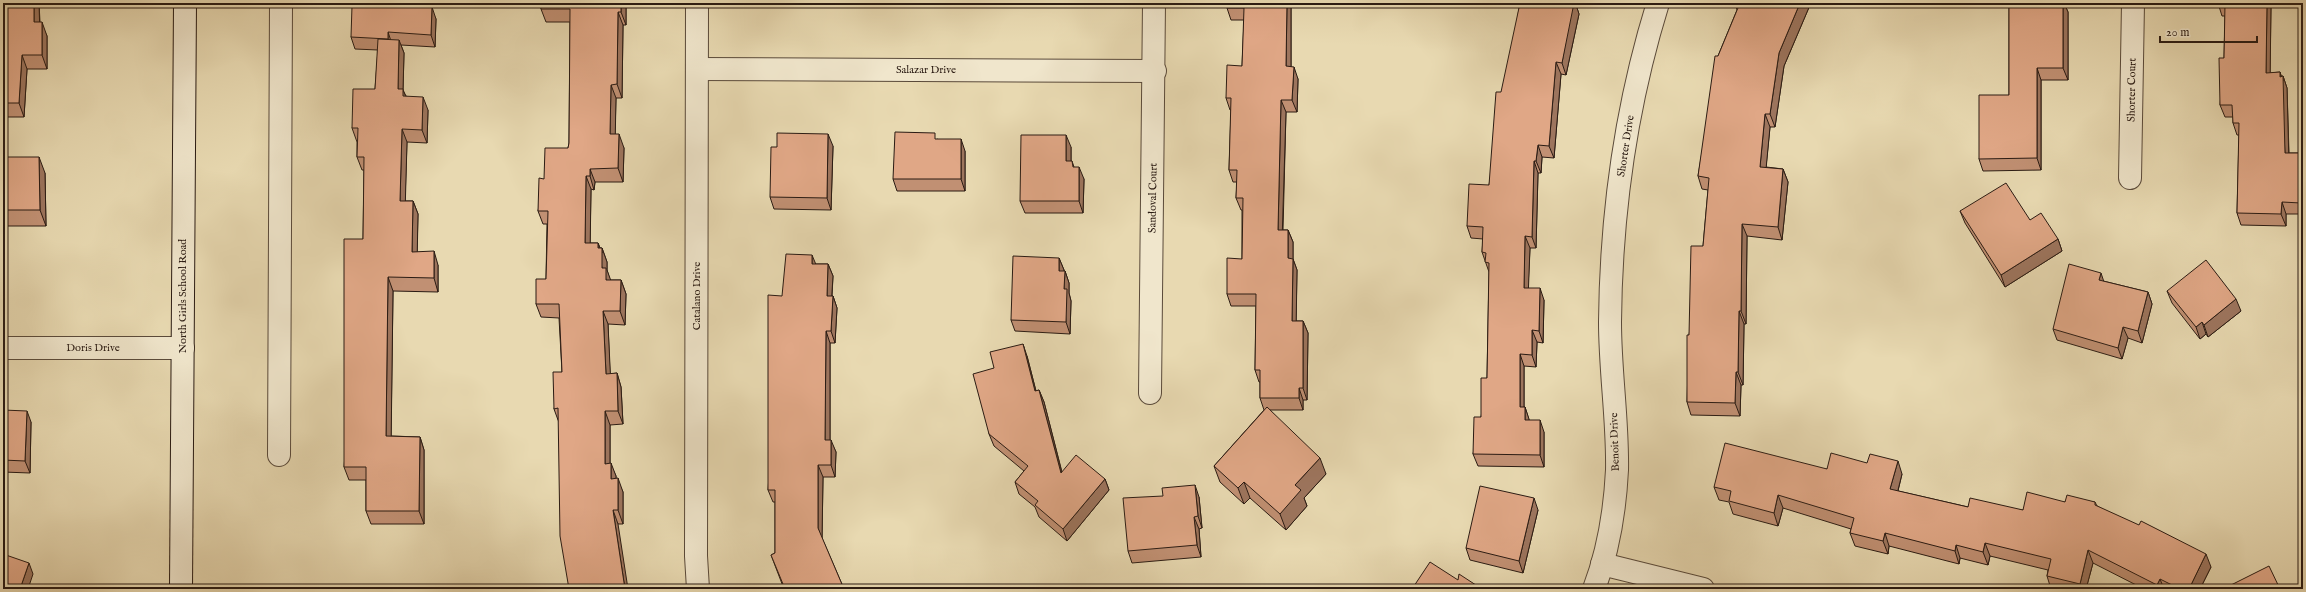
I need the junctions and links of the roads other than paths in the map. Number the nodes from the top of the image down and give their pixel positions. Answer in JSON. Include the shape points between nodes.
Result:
{"nodes":[{"id":1,"x":185,"y":3,"type":"edge"},
{"id":2,"x":281,"y":3,"type":"edge"},
{"id":3,"x":697,"y":3,"type":"edge"},
{"id":4,"x":1154,"y":3,"type":"edge"},
{"id":5,"x":1658,"y":3,"type":"edge"},
{"id":6,"x":2133,"y":3,"type":"edge"},
{"id":7,"x":697,"y":69,"type":"junction"},
{"id":8,"x":1155,"y":71,"type":"junction"},
{"id":9,"x":2130,"y":178,"type":"dead end"},
{"id":10,"x":1611,"y":292,"type":"joint"},
{"id":11,"x":3,"y":348,"type":"edge"},
{"id":12,"x":183,"y":348,"type":"junction"},
{"id":13,"x":1150,"y":393,"type":"dead end"},
{"id":14,"x":279,"y":455,"type":"dead end"},
{"id":15,"x":1602,"y":564,"type":"junction"},
{"id":16,"x":181,"y":589,"type":"edge"},
{"id":17,"x":698,"y":589,"type":"edge"},
{"id":18,"x":1594,"y":589,"type":"edge"},
{"id":19,"x":1703,"y":589,"type":"edge"}],
"edges":[{"from":1,"to":12,"type":"street","name":"North Girls School Road"},
{"from":2,"to":14,"type":"street"},
{"from":3,"to":7,"type":"street","name":"Catalano Drive"},
{"from":4,"to":8,"type":"street","name":"Sandoval Court"},
{"from":5,"to":10,"type":"street","name":"Shorter Drive","via":[[1640,68],[1622,163]]},
{"from":6,"to":9,"type":"street","name":"Shorter Court"},
{"from":7,"to":8,"type":"street","name":"Salazar Drive"},
{"from":7,"to":17,"type":"street","name":"Catalano Drive"},
{"from":8,"to":13,"type":"street","name":"Sandoval Court"},
{"from":10,"to":15,"type":"street","name":"Benoit Drive","via":[[1611,355],[1617,470],[1612,516]]},
{"from":11,"to":12,"type":"street","name":"Doris Drive"},
{"from":12,"to":16,"type":"street","name":"North Girls School Road"},
{"from":15,"to":18,"type":"street","name":"Benoit Drive"},
{"from":15,"to":19,"type":"street"}]}
